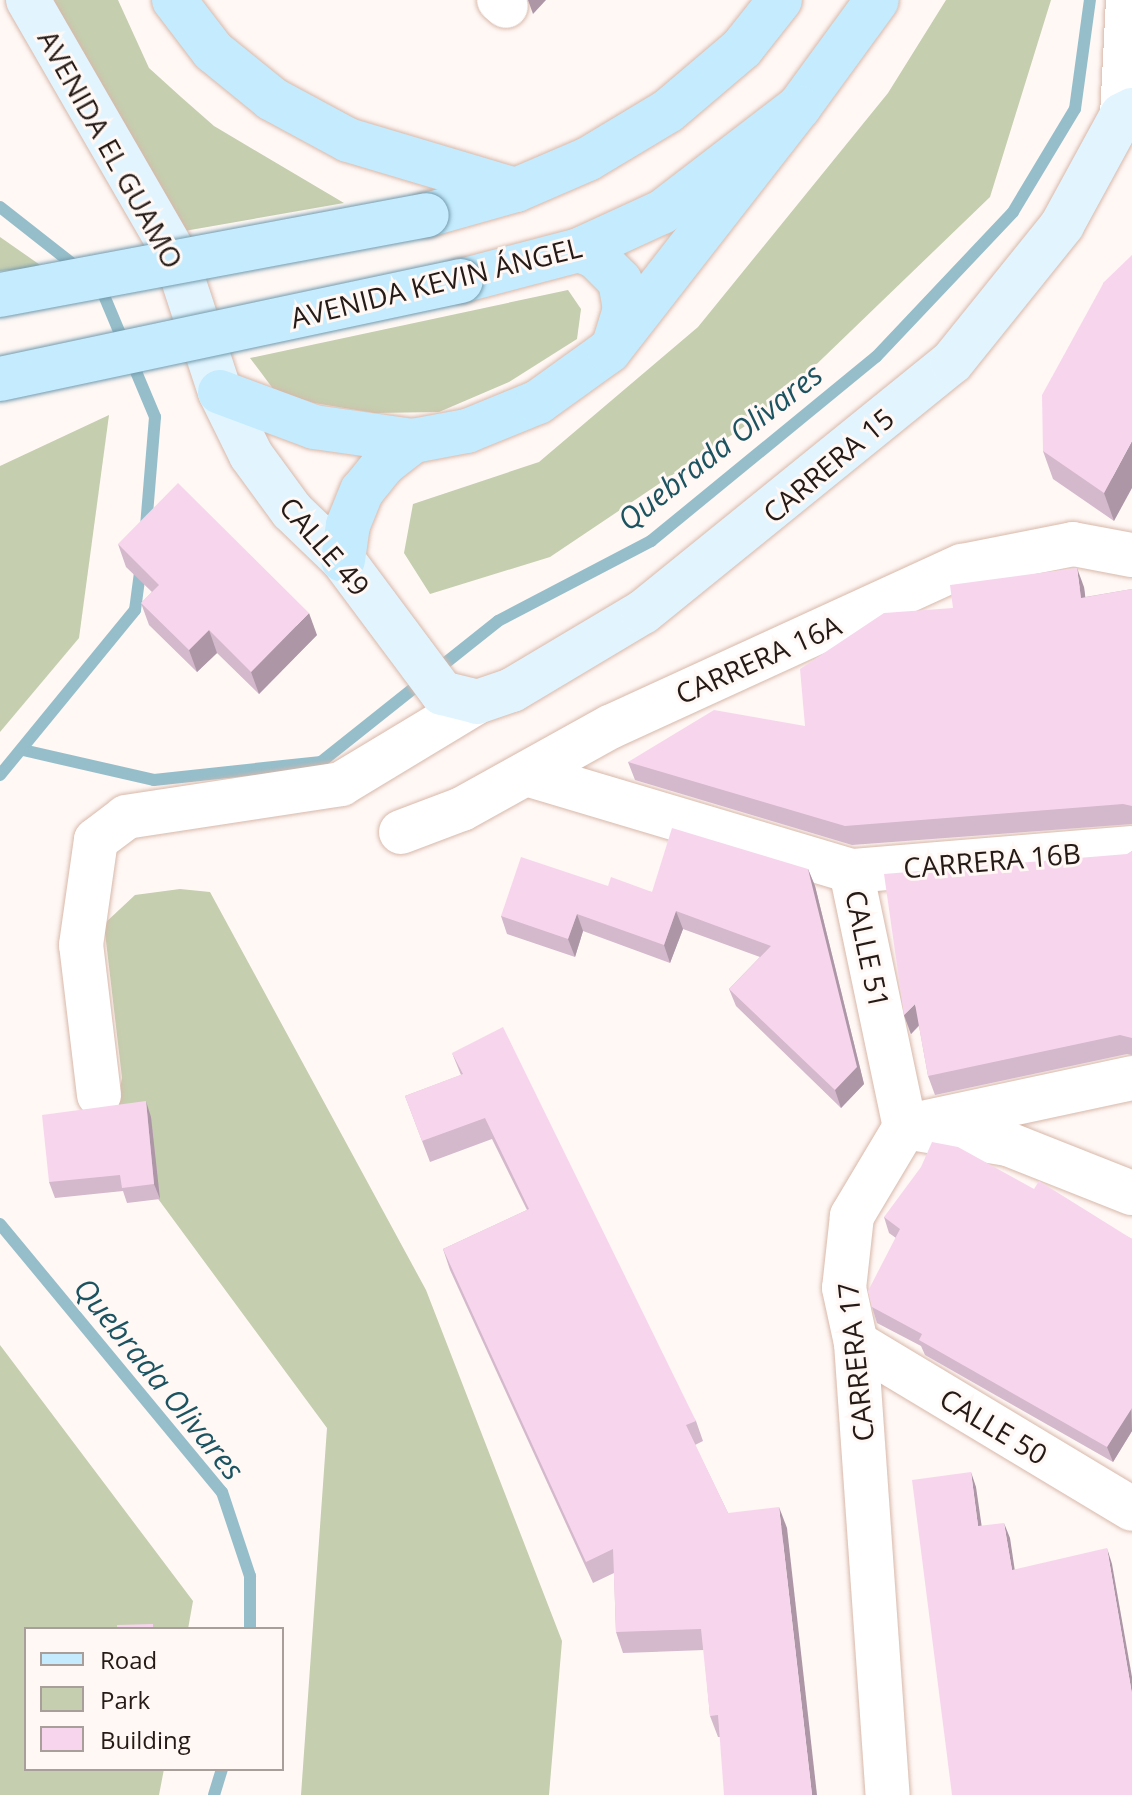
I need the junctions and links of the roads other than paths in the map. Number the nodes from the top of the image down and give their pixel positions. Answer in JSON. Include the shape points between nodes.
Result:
{"nodes":[{"id":1,"x":28,"y":0,"type":"edge"},
{"id":2,"x":174,"y":0,"type":"edge"},
{"id":3,"x":780,"y":0,"type":"edge"},
{"id":4,"x":877,"y":0,"type":"edge"},
{"id":5,"x":1128,"y":0,"type":"edge"},
{"id":6,"x":799,"y":107,"type":"junction"},
{"id":7,"x":1127,"y":113,"type":"edge"},
{"id":8,"x":516,"y":190,"type":"junction"},
{"id":9,"x":579,"y":250,"type":"junction"},
{"id":10,"x":0,"y":295,"type":"edge"},
{"id":11,"x":609,"y":351,"type":"junction"},
{"id":12,"x":0,"y":379,"type":"edge"},
{"id":13,"x":220,"y":392,"type":"junction"},
{"id":14,"x":413,"y":441,"type":"junction"},
{"id":15,"x":1132,"y":555,"type":"edge"},
{"id":16,"x":343,"y":560,"type":"junction"},
{"id":17,"x":460,"y":697,"type":"junction"},
{"id":18,"x":526,"y":774,"type":"junction"},
{"id":19,"x":401,"y":832,"type":"dead end"},
{"id":20,"x":1132,"y":848,"type":"edge"},
{"id":21,"x":851,"y":871,"type":"junction"},
{"id":22,"x":1132,"y":1078,"type":"edge"},
{"id":23,"x":99,"y":1095,"type":"dead end"},
{"id":24,"x":905,"y":1127,"type":"junction"},
{"id":25,"x":1132,"y":1193,"type":"edge"},
{"id":26,"x":856,"y":1343,"type":"junction"},
{"id":27,"x":1132,"y":1509,"type":"edge"},
{"id":28,"x":888,"y":1795,"type":"edge"}],
"edges":[{"from":1,"to":13,"type":"main road","name":"AVENIDA EL GUAMO","via":[[175,255]]},
{"from":2,"to":8,"type":"main road","via":[[213,51],[272,99],[348,140]]},
{"from":3,"to":8,"type":"main road","via":[[742,48],[668,111],[588,159]]},
{"from":4,"to":6,"type":"main road","name":"AVENIDA KEVIN ÁNGEL"},
{"from":5,"to":7,"type":"street","name":"CARRERA 15"},
{"from":6,"to":9,"type":"main road","name":"AVENIDA KEVIN ÁNGEL","via":[[662,212]]},
{"from":6,"to":11,"type":"main road"},
{"from":7,"to":17,"type":"main road","name":"CARRERA 15","via":[[1062,225],[952,362],[643,612],[512,690]]},
{"from":8,"to":10,"type":"main road","bridge":true,"via":[[427,215]]},
{"from":9,"to":11,"type":"main road","via":[[595,256],[620,281],[623,324]]},
{"from":9,"to":12,"type":"main road","name":"AVENIDA KEVIN ÁNGEL","bridge":true,"via":[[461,281]]},
{"from":11,"to":14,"type":"main road","via":[[538,402],[467,431]]},
{"from":13,"to":14,"type":"main road","via":[[314,427]]},
{"from":13,"to":16,"type":"main road","name":"CALLE 49","via":[[251,455],[292,511]]},
{"from":14,"to":16,"type":"main road","via":[[362,491],[348,525]]},
{"from":15,"to":18,"type":"street","name":"CARRERA 16A","via":[[1073,544],[962,566],[612,726]]},
{"from":16,"to":17,"type":"main road","name":"CALLE 49","via":[[399,636]]},
{"from":17,"to":23,"type":"street","via":[[341,784],[126,817],[96,840],[81,945]]},
{"from":18,"to":19,"type":"street","name":"CARRERA 16A","via":[[462,809]]},
{"from":18,"to":21,"type":"street","name":"CALLE 51"},
{"from":20,"to":21,"type":"street","name":"CARRERA 16B"},
{"from":21,"to":24,"type":"street","name":"CALLE 51"},
{"from":22,"to":24,"type":"street"},
{"from":24,"to":25,"type":"street","via":[[1008,1144]]},
{"from":24,"to":26,"type":"street","name":"CARRERA 17","via":[[852,1216],[844,1288]]},
{"from":26,"to":27,"type":"street","name":"CALLE 50"},
{"from":26,"to":28,"type":"street","name":"CARRERA 17"}]}
